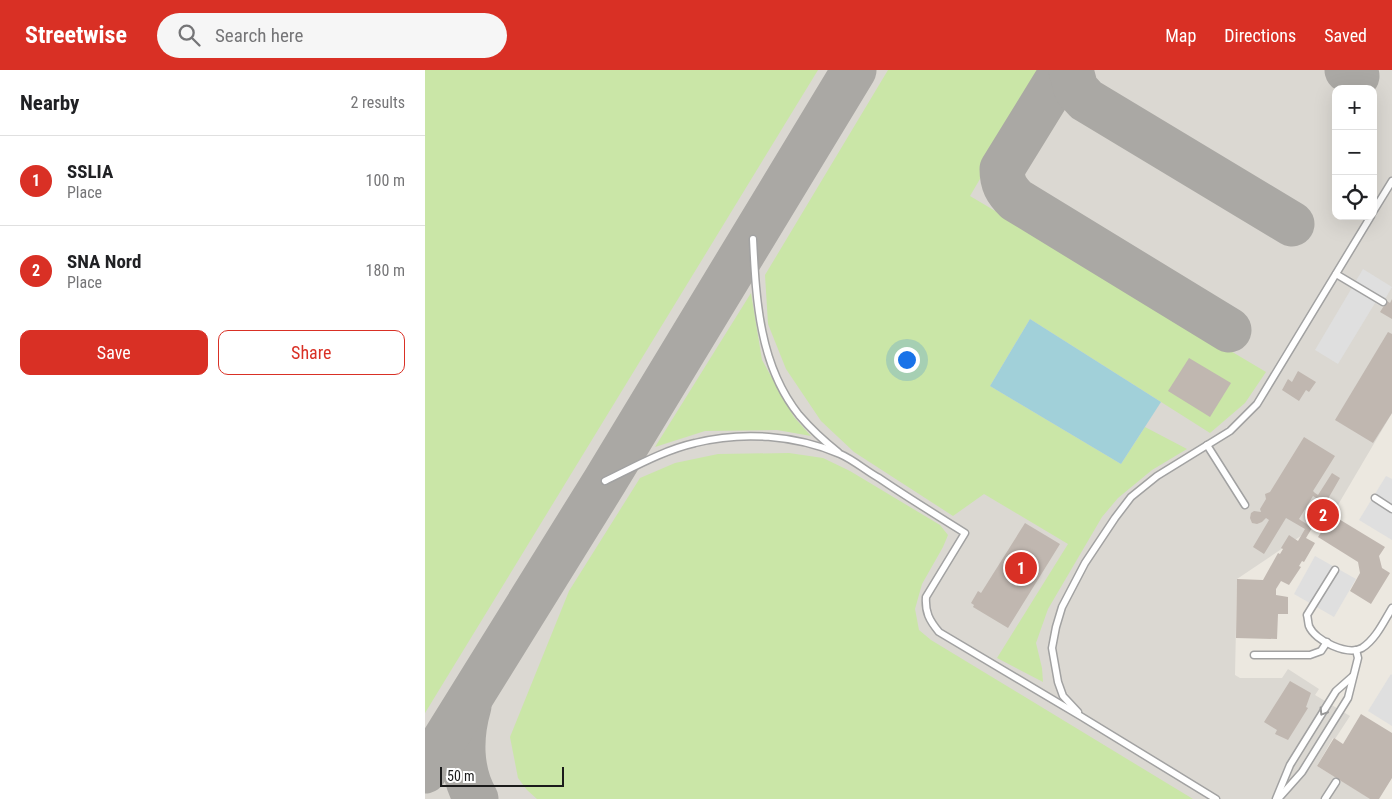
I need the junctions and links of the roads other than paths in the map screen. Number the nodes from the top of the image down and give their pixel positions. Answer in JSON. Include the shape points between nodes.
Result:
{"nodes":[{"id":1,"x":1392,"y":181,"type":"edge"},
{"id":2,"x":1377,"y":205,"type":"edge"},
{"id":3,"x":1369,"y":220,"type":"edge"},
{"id":4,"x":753,"y":239,"type":"dead end"},
{"id":5,"x":1336,"y":274,"type":"junction"},
{"id":6,"x":1383,"y":302,"type":"dead end"},
{"id":7,"x":1207,"y":445,"type":"junction"},
{"id":8,"x":841,"y":455,"type":"junction"},
{"id":9,"x":605,"y":481,"type":"dead end"},
{"id":10,"x":1375,"y":498,"type":"dead end"},
{"id":11,"x":1245,"y":505,"type":"dead end"},
{"id":12,"x":1392,"y":509,"type":"edge"},
{"id":13,"x":1335,"y":570,"type":"dead end"},
{"id":14,"x":1392,"y":608,"type":"edge"},
{"id":15,"x":1327,"y":642,"type":"junction"},
{"id":16,"x":1356,"y":650,"type":"junction"},
{"id":17,"x":1254,"y":654,"type":"dead end"},
{"id":18,"x":1354,"y":675,"type":"junction"},
{"id":19,"x":1082,"y":717,"type":"junction"},
{"id":20,"x":1336,"y":782,"type":"dead end"},
{"id":21,"x":1216,"y":799,"type":"edge"},
{"id":22,"x":1277,"y":799,"type":"edge"},
{"id":23,"x":1325,"y":799,"type":"edge"}],
"edges":[{"from":1,"to":2,"type":"lane"},
{"from":3,"to":5,"type":"lane"},
{"from":4,"to":8,"type":"lane","via":[[757,301],[763,338],[772,365],[799,414]]},
{"from":5,"to":6,"type":"lane"},
{"from":5,"to":7,"type":"lane","via":[[1257,404],[1230,430]]},
{"from":7,"to":11,"type":"lane"},
{"from":7,"to":19,"type":"lane","via":[[1157,476],[1131,498],[1085,563],[1062,607],[1052,648],[1058,682],[1063,696]]},
{"from":8,"to":9,"type":"lane","via":[[780,438],[723,438],[665,453]]},
{"from":8,"to":19,"type":"lane","via":[[965,533],[926,597],[925,609],[929,620],[939,632]]},
{"from":10,"to":12,"type":"lane"},
{"from":13,"to":15,"type":"lane","via":[[1307,615],[1309,627]]},
{"from":14,"to":16,"type":"lane","via":[[1373,638]]},
{"from":15,"to":16,"type":"lane","via":[[1341,650]]},
{"from":15,"to":17,"type":"lane","via":[[1321,651],[1310,654]]},
{"from":16,"to":18,"type":"lane","via":[[1358,658]]},
{"from":18,"to":22,"type":"lane","via":[[1348,698],[1302,772]]},
{"from":18,"to":22,"type":"lane","one_way":true,"via":[[1336,691],[1289,765]]},
{"from":19,"to":21,"type":"lane"},
{"from":20,"to":23,"type":"lane"}]}
